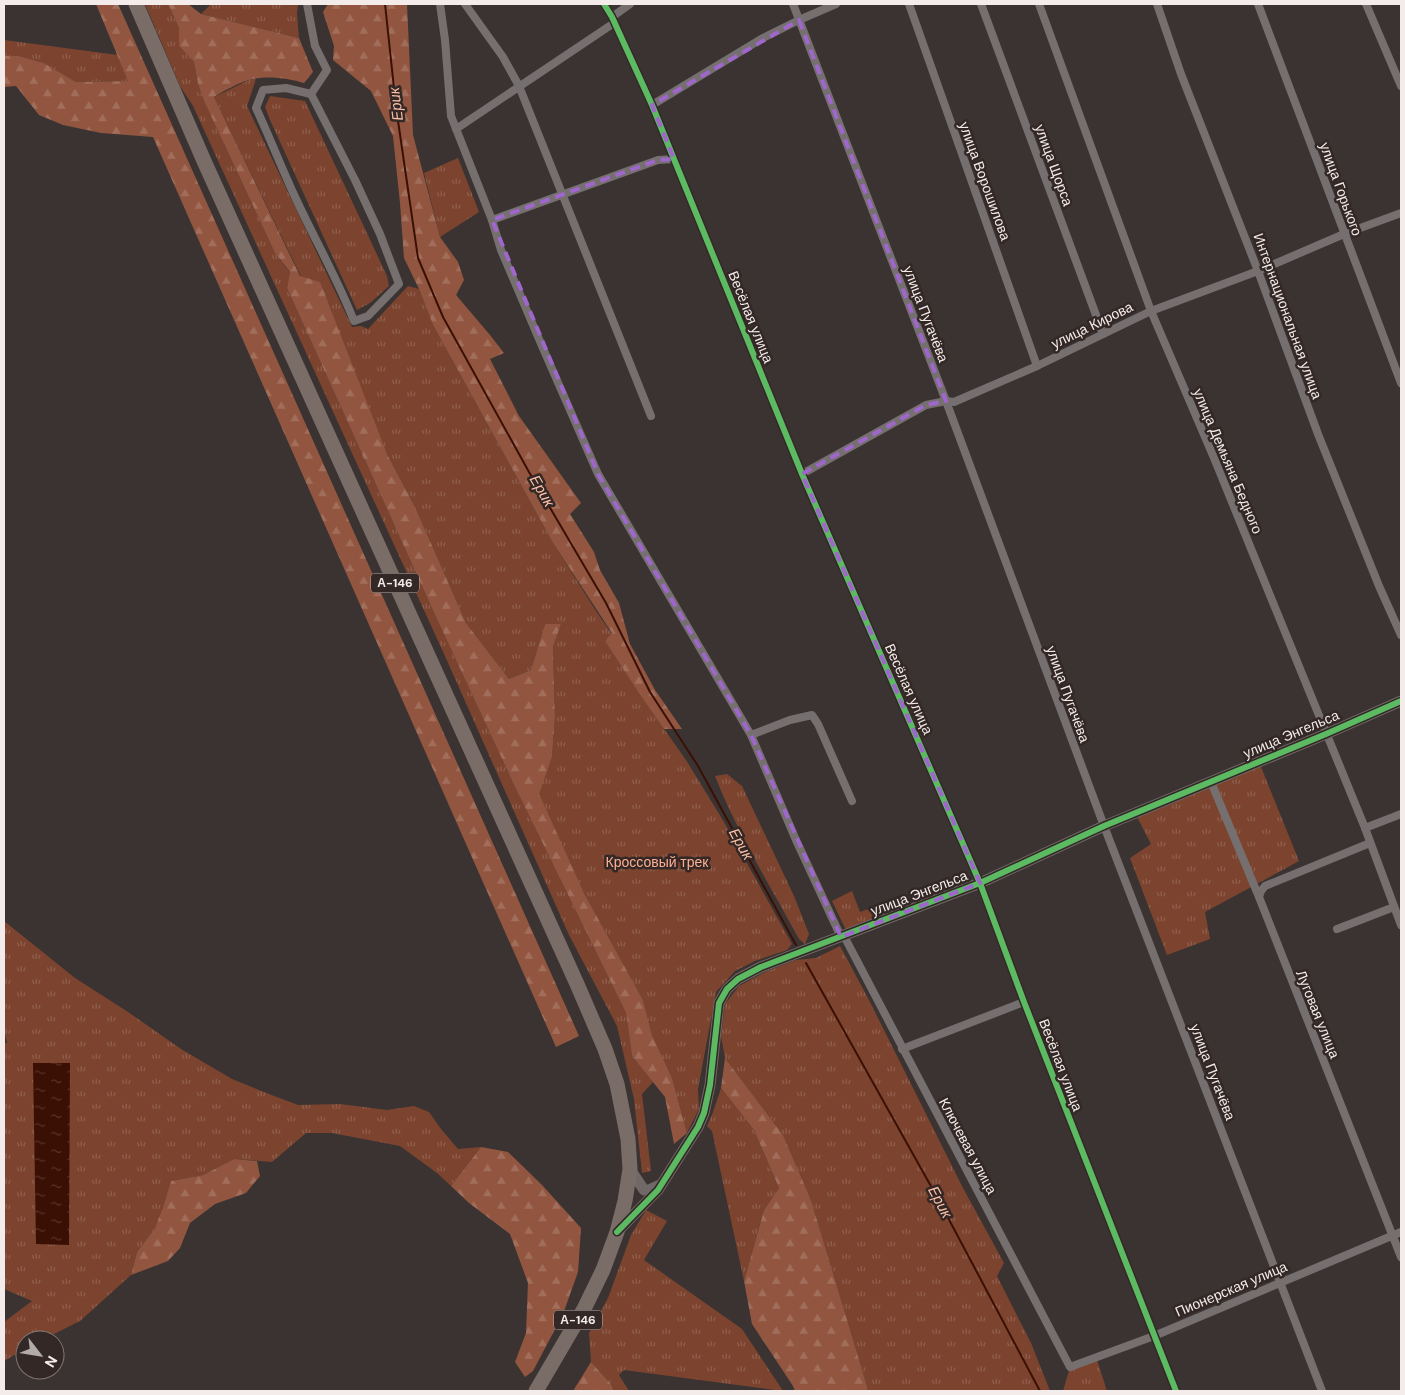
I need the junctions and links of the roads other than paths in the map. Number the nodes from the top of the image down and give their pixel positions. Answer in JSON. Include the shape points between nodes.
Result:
{"nodes":[{"id":1,"x":136,"y":4,"type":"edge"},
{"id":2,"x":307,"y":4,"type":"edge"},
{"id":3,"x":440,"y":4,"type":"edge"},
{"id":4,"x":465,"y":4,"type":"edge"},
{"id":5,"x":604,"y":4,"type":"edge"},
{"id":6,"x":630,"y":4,"type":"edge"},
{"id":7,"x":793,"y":4,"type":"edge"},
{"id":8,"x":836,"y":4,"type":"edge"},
{"id":9,"x":909,"y":4,"type":"edge"},
{"id":10,"x":981,"y":4,"type":"edge"},
{"id":11,"x":1039,"y":4,"type":"edge"},
{"id":12,"x":1157,"y":4,"type":"edge"},
{"id":13,"x":1258,"y":4,"type":"edge"},
{"id":14,"x":1366,"y":4,"type":"edge"},
{"id":15,"x":613,"y":20,"type":"junction"},
{"id":16,"x":799,"y":20,"type":"junction"},
{"id":17,"x":519,"y":86,"type":"junction"},
{"id":18,"x":1401,"y":86,"type":"edge"},
{"id":19,"x":311,"y":94,"type":"junction"},
{"id":20,"x":652,"y":105,"type":"junction"},
{"id":21,"x":456,"y":129,"type":"junction"},
{"id":22,"x":674,"y":159,"type":"junction"},
{"id":23,"x":562,"y":195,"type":"junction"},
{"id":24,"x":1401,"y":213,"type":"edge"},
{"id":25,"x":492,"y":220,"type":"junction"},
{"id":26,"x":1344,"y":234,"type":"junction"},
{"id":27,"x":1258,"y":271,"type":"junction"},
{"id":28,"x":1151,"y":311,"type":"junction"},
{"id":29,"x":1103,"y":334,"type":"junction"},
{"id":30,"x":1037,"y":366,"type":"junction"},
{"id":31,"x":1401,"y":383,"type":"edge"},
{"id":32,"x":946,"y":401,"type":"junction"},
{"id":33,"x":651,"y":416,"type":"dead end"},
{"id":34,"x":802,"y":474,"type":"junction"},
{"id":35,"x":1401,"y":635,"type":"edge"},
{"id":36,"x":1401,"y":701,"type":"edge"},
{"id":37,"x":1326,"y":734,"type":"junction"},
{"id":38,"x":751,"y":735,"type":"junction"},
{"id":39,"x":1210,"y":782,"type":"junction"},
{"id":40,"x":852,"y":801,"type":"dead end"},
{"id":41,"x":1401,"y":814,"type":"edge"},
{"id":42,"x":1104,"y":826,"type":"junction"},
{"id":43,"x":1365,"y":828,"type":"junction"},
{"id":44,"x":1370,"y":842,"type":"junction"},
{"id":45,"x":980,"y":883,"type":"junction"},
{"id":46,"x":1259,"y":897,"type":"junction"},
{"id":47,"x":1394,"y":907,"type":"junction"},
{"id":48,"x":1401,"y":925,"type":"edge"},
{"id":49,"x":1337,"y":929,"type":"dead end"},
{"id":50,"x":842,"y":937,"type":"junction"},
{"id":51,"x":1024,"y":1002,"type":"junction"},
{"id":52,"x":902,"y":1048,"type":"junction"},
{"id":53,"x":630,"y":1169,"type":"junction"},
{"id":54,"x":664,"y":1182,"type":"junction"},
{"id":55,"x":618,"y":1232,"type":"junction"},
{"id":56,"x":1401,"y":1232,"type":"edge"},
{"id":57,"x":1393,"y":1236,"type":"junction"},
{"id":58,"x":1401,"y":1257,"type":"edge"},
{"id":59,"x":1281,"y":1282,"type":"junction"},
{"id":60,"x":1154,"y":1336,"type":"junction"},
{"id":61,"x":1070,"y":1367,"type":"joint"},
{"id":62,"x":536,"y":1391,"type":"edge"},
{"id":63,"x":1176,"y":1391,"type":"edge"},
{"id":64,"x":1322,"y":1391,"type":"edge"}],
"edges":[{"from":1,"to":53,"type":"highway","number":"А-146","via":[[602,1040],[623,1111]]},
{"from":2,"to":19,"type":"street","via":[[315,46],[327,70]]},
{"from":3,"to":21,"type":"street","name":"Ключевая улица","via":[[451,116]]},
{"from":4,"to":17,"type":"street","via":[[503,57]]},
{"from":5,"to":15,"type":"street","name":"Весёлая улица"},
{"from":6,"to":15,"type":"street"},
{"from":7,"to":16,"type":"street","name":"улица Пугачёва"},
{"from":8,"to":16,"type":"street"},
{"from":9,"to":30,"type":"street","name":"улица Ворошилова"},
{"from":10,"to":29,"type":"street","name":"улица Щорса"},
{"from":11,"to":28,"type":"street","name":"улица Демьяна Бедного"},
{"from":12,"to":27,"type":"street","name":"Интернациональная улица"},
{"from":13,"to":26,"type":"street","name":"улица Горького"},
{"from":14,"to":18,"type":"street"},
{"from":15,"to":17,"type":"street"},
{"from":15,"to":20,"type":"street","name":"Весёлая улица"},
{"from":16,"to":20,"type":"street"},
{"from":16,"to":32,"type":"street","name":"улица Пугачёва"},
{"from":17,"to":21,"type":"street"},
{"from":17,"to":23,"type":"street"},
{"from":19,"to":19,"type":"street","via":[[286,88],[263,90],[256,108],[354,322],[368,316],[399,284],[355,180]]},
{"from":20,"to":22,"type":"street","name":"Весёлая улица"},
{"from":21,"to":25,"type":"street","name":"Ключевая улица"},
{"from":22,"to":23,"type":"street","via":[[658,160]]},
{"from":22,"to":34,"type":"street","name":"Весёлая улица"},
{"from":23,"to":25,"type":"street"},
{"from":23,"to":33,"type":"street"},
{"from":24,"to":26,"type":"street","name":"улица Кирова"},
{"from":25,"to":38,"type":"street","name":"Ключевая улица","via":[[598,474]]},
{"from":26,"to":27,"type":"street","name":"улица Кирова"},
{"from":26,"to":31,"type":"street","name":"улица Горького"},
{"from":27,"to":28,"type":"street","name":"улица Кирова"},
{"from":27,"to":35,"type":"street","name":"Интернациональная улица","via":[[1318,434]]},
{"from":28,"to":29,"type":"street","name":"улица Кирова"},
{"from":28,"to":37,"type":"street","name":"улица Демьяна Бедного"},
{"from":29,"to":30,"type":"street","name":"улица Кирова"},
{"from":30,"to":32,"type":"street","name":"улица Кирова","via":[[954,402]]},
{"from":32,"to":34,"type":"street","name":"улица Кирова","via":[[926,406]]},
{"from":32,"to":42,"type":"street","name":"улица Пугачёва"},
{"from":34,"to":45,"type":"street","name":"Весёлая улица"},
{"from":36,"to":37,"type":"street","name":"улица Энгельса"},
{"from":37,"to":39,"type":"street","name":"улица Энгельса"},
{"from":37,"to":43,"type":"street","name":"улица Демьяна Бедного"},
{"from":38,"to":40,"type":"street","via":[[812,715]]},
{"from":38,"to":50,"type":"street","name":"Ключевая улица"},
{"from":39,"to":42,"type":"street","name":"улица Энгельса"},
{"from":39,"to":46,"type":"street","name":"Луговая улица"},
{"from":41,"to":43,"type":"street"},
{"from":42,"to":45,"type":"street","name":"улица Энгельса"},
{"from":42,"to":59,"type":"street","name":"улица Пугачёва"},
{"from":43,"to":44,"type":"street","name":"улица Демьяна Бедного"},
{"from":44,"to":46,"type":"street","via":[[1265,886]]},
{"from":44,"to":47,"type":"street","name":"улица Демьяна Бедного"},
{"from":45,"to":50,"type":"street","name":"улица Энгельса"},
{"from":45,"to":51,"type":"street","name":"Весёлая улица"},
{"from":46,"to":57,"type":"street","name":"Луговая улица"},
{"from":47,"to":48,"type":"street","name":"улица Демьяна Бедного"},
{"from":47,"to":49,"type":"street"},
{"from":50,"to":52,"type":"street","name":"Ключевая улица"},
{"from":50,"to":54,"type":"street","name":"улица Энгельса","via":[[761,967],[727,989],[719,1003],[704,1113]]},
{"from":51,"to":52,"type":"street"},
{"from":51,"to":60,"type":"street","name":"Весёлая улица"},
{"from":52,"to":61,"type":"street","name":"Ключевая улица"},
{"from":53,"to":54,"type":"street","via":[[644,1190],[656,1188]]},
{"from":53,"to":55,"type":"highway","number":"А-146"},
{"from":54,"to":55,"type":"street","name":"улица Энгельса"},
{"from":55,"to":62,"type":"highway","number":"А-146","via":[[584,1309]]},
{"from":56,"to":57,"type":"street","name":"Пионерская улица"},
{"from":57,"to":58,"type":"street","name":"Луговая улица"},
{"from":57,"to":59,"type":"street","name":"Пионерская улица"},
{"from":59,"to":60,"type":"street","name":"Пионерская улица"},
{"from":59,"to":64,"type":"street","name":"улица Пугачёва"},
{"from":60,"to":61,"type":"street","name":"Пионерская улица"},
{"from":60,"to":63,"type":"street","name":"Весёлая улица"}]}
